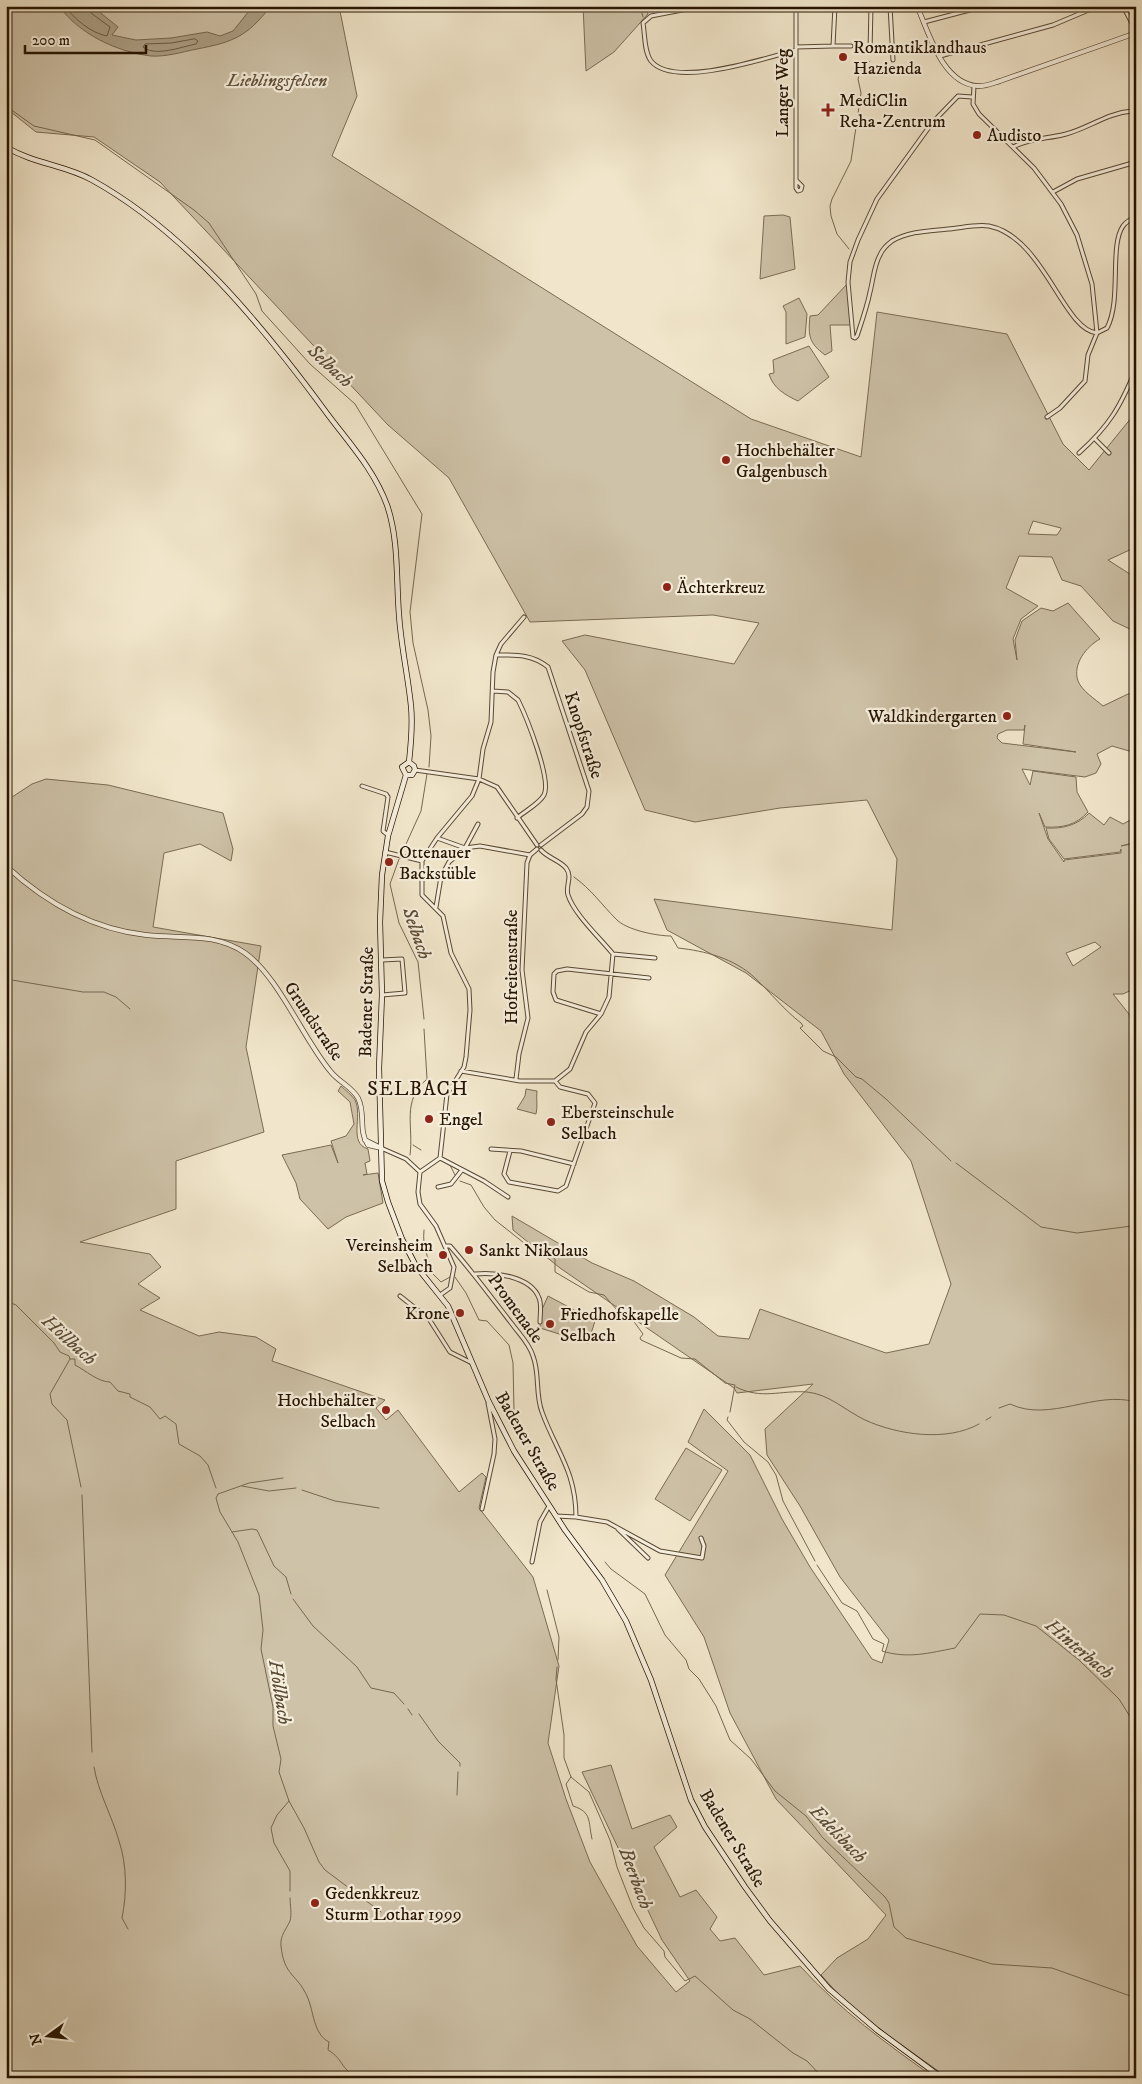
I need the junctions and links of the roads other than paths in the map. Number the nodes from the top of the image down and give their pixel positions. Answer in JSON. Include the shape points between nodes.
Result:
{"nodes":[{"id":1,"x":194,"y":6,"type":"edge"},
{"id":2,"x":212,"y":6,"type":"edge"},
{"id":3,"x":703,"y":6,"type":"edge"},
{"id":4,"x":796,"y":6,"type":"edge"},
{"id":5,"x":835,"y":6,"type":"edge"},
{"id":6,"x":871,"y":6,"type":"edge"},
{"id":7,"x":890,"y":6,"type":"edge"},
{"id":8,"x":918,"y":6,"type":"edge"},
{"id":9,"x":985,"y":6,"type":"edge"},
{"id":10,"x":1098,"y":6,"type":"edge"},
{"id":11,"x":1123,"y":6,"type":"edge"},
{"id":12,"x":924,"y":22,"type":"junction"},
{"id":13,"x":1136,"y":32,"type":"edge"},
{"id":14,"x":834,"y":46,"type":"junction"},
{"id":15,"x":851,"y":46,"type":"dead end"},
{"id":16,"x":796,"y":48,"type":"junction"},
{"id":17,"x":870,"y":52,"type":"dead end"},
{"id":18,"x":940,"y":56,"type":"junction"},
{"id":19,"x":893,"y":60,"type":"dead end"},
{"id":20,"x":974,"y":86,"type":"junction"},
{"id":21,"x":972,"y":97,"type":"junction"},
{"id":22,"x":1136,"y":123,"type":"edge"},
{"id":23,"x":1013,"y":147,"type":"junction"},
{"id":24,"x":6,"y":148,"type":"edge"},
{"id":25,"x":1136,"y":162,"type":"edge"},
{"id":26,"x":796,"y":180,"type":"dead end"},
{"id":27,"x":1053,"y":192,"type":"junction"},
{"id":28,"x":1136,"y":216,"type":"edge"},
{"id":29,"x":1096,"y":333,"type":"junction"},
{"id":30,"x":1136,"y":369,"type":"edge"},
{"id":31,"x":1047,"y":417,"type":"dead end"},
{"id":32,"x":1095,"y":439,"type":"junction"},
{"id":33,"x":1079,"y":453,"type":"dead end"},
{"id":34,"x":1109,"y":453,"type":"dead end"},
{"id":35,"x":524,"y":617,"type":"dead end"},
{"id":36,"x":496,"y":655,"type":"junction"},
{"id":37,"x":493,"y":691,"type":"junction"},
{"id":38,"x":409,"y":762,"type":"junction"},
{"id":39,"x":415,"y":770,"type":"junction"},
{"id":40,"x":406,"y":775,"type":"junction"},
{"id":41,"x":479,"y":779,"type":"junction"},
{"id":42,"x":362,"y":786,"type":"dead end"},
{"id":43,"x":517,"y":818,"type":"junction"},
{"id":44,"x":478,"y":824,"type":"dead end"},
{"id":45,"x":388,"y":836,"type":"junction"},
{"id":46,"x":437,"y":838,"type":"junction"},
{"id":47,"x":539,"y":847,"type":"junction"},
{"id":48,"x":465,"y":848,"type":"junction"},
{"id":49,"x":385,"y":852,"type":"junction"},
{"id":50,"x":530,"y":855,"type":"junction"},
{"id":51,"x":422,"y":861,"type":"junction"},
{"id":52,"x":6,"y":866,"type":"edge"},
{"id":53,"x":436,"y":908,"type":"junction"},
{"id":54,"x":614,"y":954,"type":"junction"},
{"id":55,"x":655,"y":958,"type":"dead end"},
{"id":56,"x":382,"y":960,"type":"junction"},
{"id":57,"x":613,"y":973,"type":"junction"},
{"id":58,"x":649,"y":978,"type":"dead end"},
{"id":59,"x":382,"y":995,"type":"junction"},
{"id":60,"x":602,"y":1014,"type":"junction"},
{"id":61,"x":461,"y":1072,"type":"junction"},
{"id":62,"x":516,"y":1079,"type":"junction"},
{"id":63,"x":555,"y":1081,"type":"junction"},
{"id":64,"x":381,"y":1148,"type":"junction"},
{"id":65,"x":491,"y":1149,"type":"dead end"},
{"id":66,"x":510,"y":1151,"type":"junction"},
{"id":67,"x":440,"y":1158,"type":"junction"},
{"id":68,"x":574,"y":1164,"type":"junction"},
{"id":69,"x":462,"y":1170,"type":"junction"},
{"id":70,"x":420,"y":1172,"type":"junction"},
{"id":71,"x":438,"y":1187,"type":"dead end"},
{"id":72,"x":508,"y":1197,"type":"dead end"},
{"id":73,"x":446,"y":1246,"type":"junction"},
{"id":74,"x":475,"y":1274,"type":"junction"},
{"id":75,"x":440,"y":1295,"type":"junction"},
{"id":76,"x":400,"y":1296,"type":"dead end"},
{"id":77,"x":540,"y":1322,"type":"dead end"},
{"id":78,"x":472,"y":1363,"type":"junction"},
{"id":79,"x":488,"y":1400,"type":"junction"},
{"id":80,"x":549,"y":1506,"type":"junction"},
{"id":81,"x":482,"y":1509,"type":"dead end"},
{"id":82,"x":556,"y":1516,"type":"junction"},
{"id":83,"x":576,"y":1517,"type":"junction"},
{"id":84,"x":614,"y":1525,"type":"junction"},
{"id":85,"x":701,"y":1538,"type":"dead end"},
{"id":86,"x":648,"y":1558,"type":"dead end"},
{"id":87,"x":532,"y":1562,"type":"dead end"},
{"id":88,"x":942,"y":2078,"type":"edge"}],
"edges":[{"from":1,"to":2,"type":"street","via":[[196,9]]},
{"from":3,"to":16,"type":"street","via":[[651,16],[643,23],[651,60],[666,70],[690,72],[727,67]]},
{"from":4,"to":16,"type":"street","name":"Langer Weg"},
{"from":5,"to":14,"type":"street"},
{"from":6,"to":17,"type":"street"},
{"from":7,"to":19,"type":"street"},
{"from":8,"to":12,"type":"street"},
{"from":9,"to":12,"type":"street"},
{"from":10,"to":18,"type":"street","via":[[1054,25]]},
{"from":11,"to":13,"type":"street"},
{"from":12,"to":18,"type":"street"},
{"from":13,"to":20,"type":"street","via":[[994,83]]},
{"from":14,"to":15,"type":"street"},
{"from":14,"to":16,"type":"street"},
{"from":16,"to":26,"type":"street","name":"Langer Weg"},
{"from":18,"to":20,"type":"street","via":[[955,76]]},
{"from":20,"to":21,"type":"street"},
{"from":21,"to":23,"type":"street","via":[[979,114]]},
{"from":21,"to":29,"type":"street","via":[[954,98],[942,111],[874,206],[850,262],[853,337],[857,336],[878,258],[889,244],[916,232],[980,226],[1001,231],[1030,253],[1045,270],[1073,316],[1088,331]]},
{"from":22,"to":23,"type":"street","via":[[1132,111],[1107,116],[1066,134],[1026,141]]},
{"from":23,"to":27,"type":"street"},
{"from":24,"to":38,"type":"main road","via":[[29,160],[92,180],[190,251],[296,370],[372,472],[393,527],[399,616],[411,707]]},
{"from":25,"to":27,"type":"street","via":[[1077,178]]},
{"from":27,"to":29,"type":"street","via":[[1068,216],[1084,255],[1092,284]]},
{"from":28,"to":29,"type":"street","via":[[1122,227],[1112,312],[1107,328]]},
{"from":29,"to":31,"type":"street","via":[[1088,355],[1085,381]]},
{"from":30,"to":32,"type":"street","via":[[1120,406]]},
{"from":32,"to":33,"type":"street"},
{"from":32,"to":34,"type":"street"},
{"from":35,"to":36,"type":"street"},
{"from":36,"to":37,"type":"street"},
{"from":36,"to":47,"type":"street","name":"Knopfstraße","via":[[528,656],[548,667],[589,792],[587,807],[582,814]]},
{"from":37,"to":41,"type":"street","via":[[491,722]]},
{"from":37,"to":43,"type":"street","via":[[508,692],[518,700],[546,780],[541,799]]},
{"from":38,"to":39,"type":"main road"},
{"from":38,"to":40,"type":"main road","via":[[402,767]]},
{"from":39,"to":40,"type":"main road","via":[[412,775]]},
{"from":39,"to":41,"type":"street"},
{"from":40,"to":45,"type":"main road","name":"Badener Straße"},
{"from":41,"to":43,"type":"street","via":[[496,787]]},
{"from":41,"to":46,"type":"street","via":[[472,796]]},
{"from":42,"to":45,"type":"street","via":[[388,797],[383,831]]},
{"from":43,"to":47,"type":"street"},
{"from":44,"to":48,"type":"street"},
{"from":45,"to":49,"type":"main road","name":"Badener Straße"},
{"from":46,"to":48,"type":"street"},
{"from":46,"to":51,"type":"street"},
{"from":47,"to":50,"type":"street"},
{"from":47,"to":54,"type":"street","via":[[566,868],[570,876],[568,894],[580,914]]},
{"from":48,"to":50,"type":"street","via":[[480,846]]},
{"from":48,"to":53,"type":"street","via":[[449,862],[441,877]]},
{"from":49,"to":51,"type":"street"},
{"from":49,"to":56,"type":"main road","name":"Badener Straße","via":[[381,892]]},
{"from":50,"to":62,"type":"street","name":"Hofreitenstraße","via":[[522,970],[528,1018]]},
{"from":51,"to":53,"type":"street","via":[[422,895]]},
{"from":52,"to":64,"type":"street","name":"Grundstraße","via":[[40,894],[90,921],[145,935],[213,939],[246,953],[261,969],[331,1073],[358,1097],[363,1112],[365,1140],[370,1146]]},
{"from":53,"to":61,"type":"street","via":[[443,916],[452,953],[469,990],[468,1041]]},
{"from":54,"to":55,"type":"street"},
{"from":54,"to":57,"type":"street"},
{"from":56,"to":59,"type":"main road","name":"Badener Straße"},
{"from":56,"to":59,"type":"street","via":[[402,959],[405,993]]},
{"from":57,"to":58,"type":"street"},
{"from":57,"to":60,"type":"street","via":[[610,996]]},
{"from":57,"to":60,"type":"street","via":[[567,969],[554,974],[556,1000]]},
{"from":59,"to":64,"type":"main road","name":"Badener Straße","via":[[379,1068]]},
{"from":60,"to":63,"type":"street","via":[[586,1032],[570,1069]]},
{"from":61,"to":62,"type":"street"},
{"from":61,"to":67,"type":"street","via":[[448,1094]]},
{"from":62,"to":63,"type":"street"},
{"from":63,"to":68,"type":"street","via":[[556,1086],[588,1094],[595,1103]]},
{"from":64,"to":70,"type":"street","name":"Grundstraße","via":[[406,1159]]},
{"from":64,"to":75,"type":"main road","name":"Badener Straße","via":[[382,1181],[402,1239],[416,1266]]},
{"from":65,"to":66,"type":"street"},
{"from":66,"to":68,"type":"street"},
{"from":66,"to":68,"type":"street","via":[[504,1174],[509,1182],[561,1190],[566,1186]]},
{"from":67,"to":69,"type":"street"},
{"from":67,"to":70,"type":"street"},
{"from":69,"to":71,"type":"street","via":[[451,1184]]},
{"from":69,"to":72,"type":"street"},
{"from":70,"to":73,"type":"street","via":[[420,1204]]},
{"from":73,"to":74,"type":"street","name":"Promenade","via":[[450,1246]]},
{"from":73,"to":75,"type":"street","via":[[454,1267],[453,1279],[450,1288]]},
{"from":74,"to":77,"type":"street","via":[[510,1277],[534,1289],[541,1306]]},
{"from":74,"to":83,"type":"street","name":"Promenade","via":[[526,1341],[538,1370],[541,1412],[570,1476]]},
{"from":75,"to":78,"type":"main road","name":"Badener Straße","via":[[448,1306]]},
{"from":76,"to":78,"type":"street","via":[[430,1319],[450,1352]]},
{"from":78,"to":79,"type":"main road","name":"Badener Straße"},
{"from":79,"to":80,"type":"main road","name":"Badener Straße","via":[[514,1451]]},
{"from":79,"to":81,"type":"street","via":[[495,1439]]},
{"from":80,"to":82,"type":"main road","name":"Badener Straße"},
{"from":80,"to":87,"type":"street","via":[[540,1522]]},
{"from":82,"to":83,"type":"street"},
{"from":82,"to":88,"type":"main road","name":"Badener Straße","via":[[602,1580],[638,1646],[688,1792],[705,1827],[745,1887],[829,1989],[892,2042]]},
{"from":83,"to":84,"type":"street"},
{"from":84,"to":85,"type":"street","via":[[660,1551],[702,1558],[704,1546]]},
{"from":84,"to":86,"type":"street"}]}
